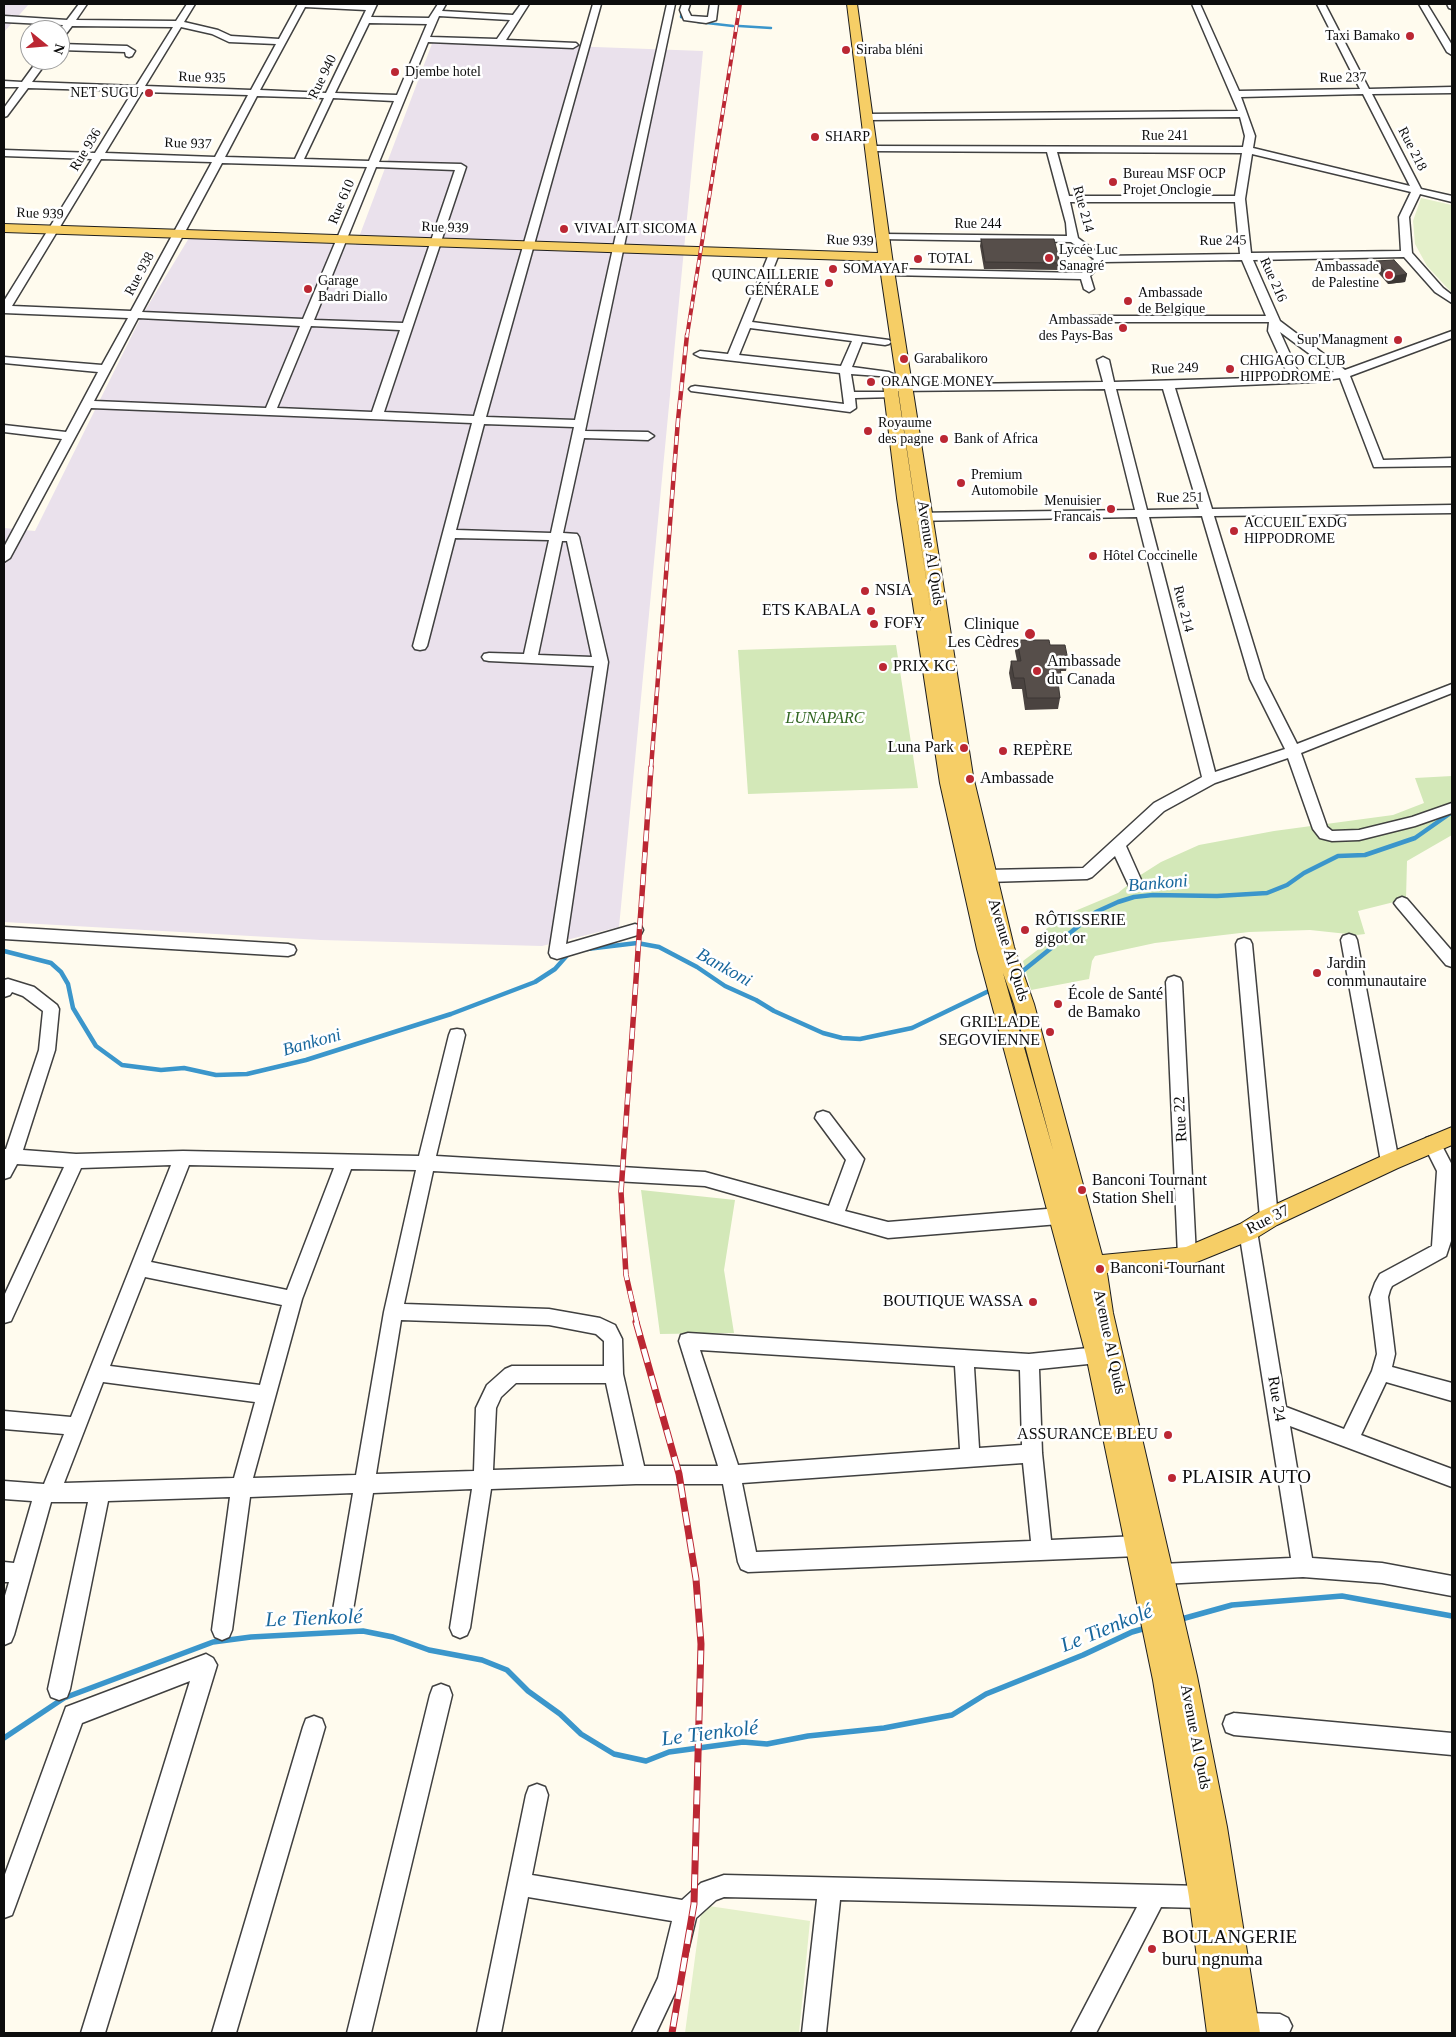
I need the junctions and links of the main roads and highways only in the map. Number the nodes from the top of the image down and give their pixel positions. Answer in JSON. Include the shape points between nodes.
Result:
{"nodes":[{"id":1,"x":842,"y":4,"type":"edge"},
{"id":2,"x":852,"y":4,"type":"edge"},
{"id":3,"x":4,"y":228,"type":"edge"},
{"id":4,"x":882,"y":262,"type":"junction"},
{"id":5,"x":894,"y":387,"type":"junction"},
{"id":6,"x":995,"y":948,"type":"junction"},
{"id":7,"x":1442,"y":1139,"type":"edge"},
{"id":8,"x":1083,"y":1265,"type":"junction"},
{"id":9,"x":1159,"y":1602,"type":"junction"},
{"id":10,"x":1175,"y":1678,"type":"junction"},
{"id":11,"x":1237,"y":2030,"type":"edge"}],
"edges":[{"from":1,"to":4,"type":"main road","name":"Avenue Al Quds"},
{"from":2,"to":4,"type":"main road","name":"Avenue Al Quds","via":[[883,237]]},
{"from":3,"to":4,"type":"main road","name":"Rue 939","via":[[774,254]]},
{"from":4,"to":5,"type":"main road","name":"Avenue Al Quds"},
{"from":4,"to":5,"type":"main road","name":"Avenue Al Quds","via":[[885,342]]},
{"from":5,"to":6,"type":"main road","name":"Avenue Al Quds","via":[[924,516],[964,776],[987,876]]},
{"from":5,"to":6,"type":"main road","name":"Avenue Al Quds","via":[[908,517],[949,784]]},
{"from":6,"to":8,"type":"main road","name":"Avenue Al Quds","via":[[1005,1016],[1059,1216]]},
{"from":6,"to":8,"type":"main road","name":"Avenue Al Quds","via":[[1024,1004]]},
{"from":7,"to":8,"type":"main road","name":"Rue 37","via":[[1269,1218],[1248,1232],[1187,1256]]},
{"from":8,"to":9,"type":"main road","name":"Avenue Al Quds","via":[[1138,1546]]},
{"from":8,"to":9,"type":"main road","name":"Avenue Al Quds","via":[[1102,1313],[1162,1574]]},
{"from":9,"to":10,"type":"main road","name":"Avenue Al Quds"},
{"from":10,"to":11,"type":"main road","name":"Avenue Al Quds","via":[[1203,1896]]},
{"from":10,"to":11,"type":"main road","name":"Avenue Al Quds","via":[[1213,1827]]}]}
